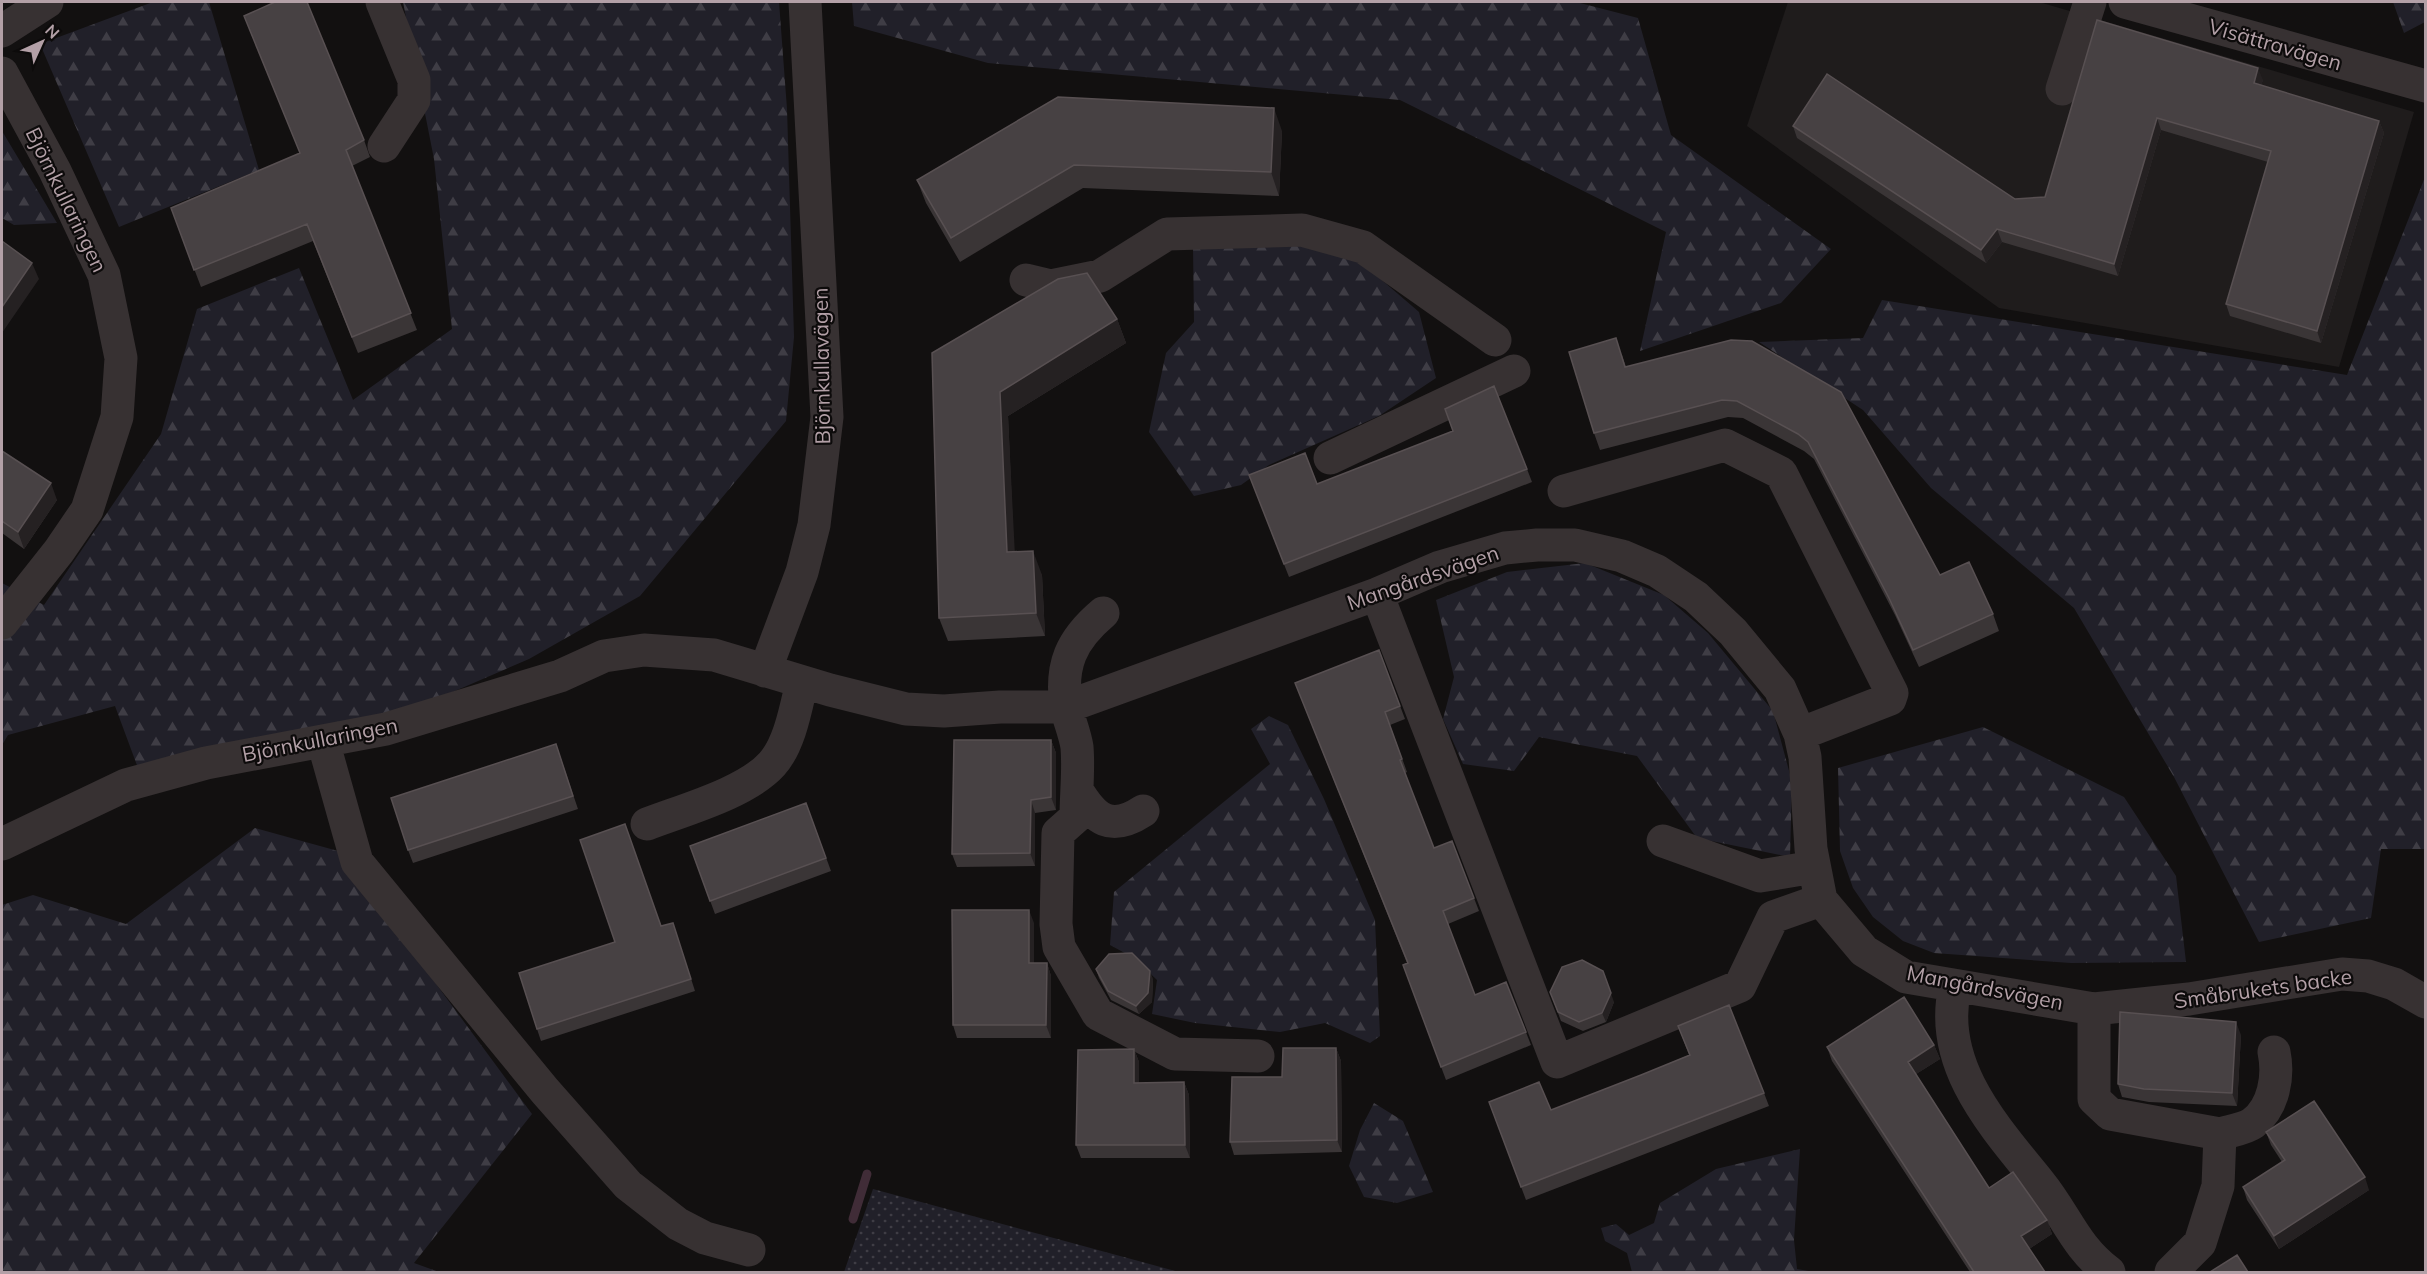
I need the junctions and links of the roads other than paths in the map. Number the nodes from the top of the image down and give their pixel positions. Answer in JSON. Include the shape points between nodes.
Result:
{"nodes":[{"id":1,"x":46,"y":2,"type":"edge"},
{"id":2,"x":382,"y":2,"type":"edge"},
{"id":3,"x":805,"y":2,"type":"edge"},
{"id":4,"x":2090,"y":2,"type":"edge"},
{"id":5,"x":2125,"y":2,"type":"edge"},
{"id":6,"x":2,"y":31,"type":"edge"},
{"id":7,"x":2,"y":73,"type":"edge"},
{"id":8,"x":2426,"y":86,"type":"edge"},
{"id":9,"x":2062,"y":89,"type":"dead end"},
{"id":10,"x":384,"y":146,"type":"dead end"},
{"id":11,"x":1026,"y":280,"type":"dead end"},
{"id":12,"x":1495,"y":340,"type":"dead end"},
{"id":13,"x":1514,"y":371,"type":"dead end"},
{"id":14,"x":1330,"y":458,"type":"dead end"},
{"id":15,"x":1564,"y":491,"type":"dead end"},
{"id":16,"x":1377,"y":594,"type":"junction"},
{"id":17,"x":1103,"y":613,"type":"dead end"},
{"id":18,"x":2,"y":623,"type":"edge"},
{"id":19,"x":765,"y":671,"type":"junction"},
{"id":20,"x":802,"y":682,"type":"junction"},
{"id":21,"x":1066,"y":707,"type":"junction"},
{"id":22,"x":1800,"y":734,"type":"junction"},
{"id":23,"x":323,"y":741,"type":"junction"},
{"id":24,"x":1077,"y":790,"type":"junction"},
{"id":25,"x":1143,"y":812,"type":"dead end"},
{"id":26,"x":647,"y":824,"type":"dead end"},
{"id":27,"x":1663,"y":841,"type":"dead end"},
{"id":28,"x":2,"y":844,"type":"edge"},
{"id":29,"x":1814,"y":867,"type":"junction"},
{"id":30,"x":1821,"y":900,"type":"junction"},
{"id":31,"x":1955,"y":987,"type":"junction"},
{"id":32,"x":2426,"y":1002,"type":"edge"},
{"id":33,"x":2094,"y":1009,"type":"junction"},
{"id":34,"x":2274,"y":1052,"type":"dead end"},
{"id":35,"x":1258,"y":1056,"type":"dead end"},
{"id":36,"x":2220,"y":1134,"type":"junction"},
{"id":37,"x":749,"y":1250,"type":"dead end"},
{"id":38,"x":2109,"y":1272,"type":"edge"},
{"id":39,"x":2171,"y":1272,"type":"edge"}],
"edges":[{"from":1,"to":6,"type":"street"},
{"from":2,"to":10,"type":"street","via":[[414,80],[414,100]]},
{"from":3,"to":19,"type":"street","name":"Björnkullavägen","via":[[827,417],[814,525],[802,572]]},
{"from":4,"to":9,"type":"street"},
{"from":5,"to":8,"type":"street","name":"Visättravägen"},
{"from":7,"to":18,"type":"street","name":"Björnkullaringen","via":[[55,171],[104,275],[121,358],[117,417],[87,510]]},
{"from":11,"to":12,"type":"street","via":[[1051,286],[1100,276],[1167,234],[1302,230],[1362,247]]},
{"from":13,"to":14,"type":"street"},
{"from":15,"to":22,"type":"street","via":[[1725,445],[1781,473],[1892,693],[1890,699]]},
{"from":16,"to":21,"type":"street","name":"Mangårdsvägen"},
{"from":16,"to":22,"type":"street","name":"Mangårdsvägen","via":[[1440,567],[1505,548],[1575,545],[1622,556],[1657,571],[1696,597],[1733,632],[1780,688]]},
{"from":16,"to":30,"type":"street","via":[[1557,1062],[1740,986],[1773,917]]},
{"from":17,"to":21,"type":"street","via":[[1074,646],[1064,671]]},
{"from":19,"to":20,"type":"street","name":"Mangårdsvägen"},
{"from":19,"to":23,"type":"street","name":"Björnkullaringen","via":[[714,655],[644,650],[604,656],[560,676],[386,729]]},
{"from":20,"to":21,"type":"street","name":"Mangårdsvägen","via":[[906,709]]},
{"from":20,"to":26,"type":"street","via":[[792,725],[772,764],[735,790]]},
{"from":21,"to":24,"type":"street","via":[[1077,746]]},
{"from":22,"to":29,"type":"street","name":"Mangårdsvägen"},
{"from":23,"to":28,"type":"street","name":"Björnkullaringen","via":[[206,763],[126,785]]},
{"from":23,"to":37,"type":"street","via":[[357,862],[545,1091],[628,1185],[678,1224],[705,1238]]},
{"from":24,"to":25,"type":"street","via":[[1099,818],[1114,823]]},
{"from":24,"to":35,"type":"street","via":[[1076,817],[1058,833],[1056,924],[1059,947],[1098,1014],[1175,1054]]},
{"from":27,"to":29,"type":"street","via":[[1760,876]]},
{"from":29,"to":30,"type":"street","name":"Mangårdsvägen"},
{"from":30,"to":31,"type":"street","name":"Mangårdsvägen","via":[[1864,951],[1880,962],[1906,977]]},
{"from":31,"to":33,"type":"street","name":"Mangårdsvägen"},
{"from":31,"to":38,"type":"street","via":[[1950,1009],[1952,1044],[1966,1080],[2090,1258]]},
{"from":32,"to":33,"type":"street","name":"Småbrukets backe","via":[[2394,984],[2342,974],[2189,999]]},
{"from":33,"to":36,"type":"street","via":[[2094,1099],[2110,1114]]},
{"from":34,"to":36,"type":"street","via":[[2278,1071],[2269,1102],[2252,1124]]},
{"from":36,"to":39,"type":"street","via":[[2218,1186],[2200,1243]]}]}
